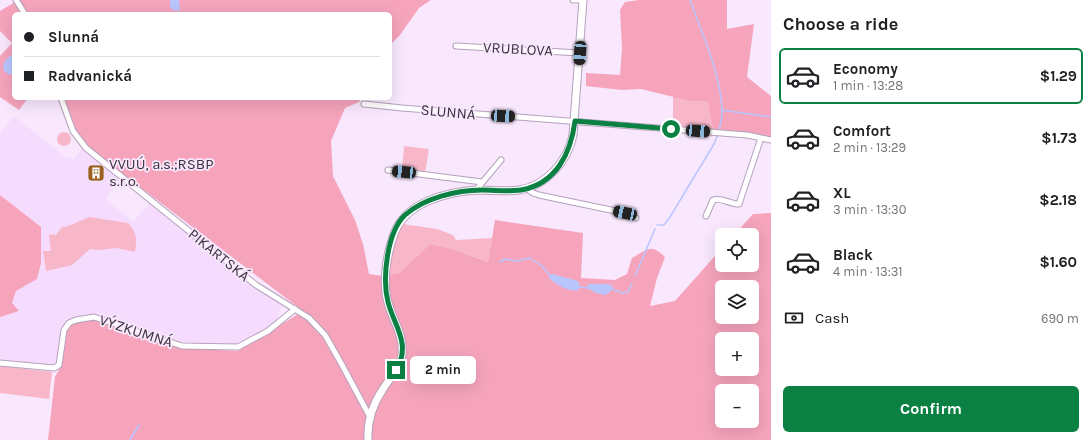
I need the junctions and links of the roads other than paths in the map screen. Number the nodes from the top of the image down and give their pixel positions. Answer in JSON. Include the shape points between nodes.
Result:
{"nodes":[{"id":1,"x":16,"y":0,"type":"edge"},
{"id":2,"x":573,"y":0,"type":"edge"},
{"id":3,"x":583,"y":0,"type":"edge"},
{"id":4,"x":24,"y":12,"type":"edge"},
{"id":5,"x":456,"y":46,"type":"dead end"},
{"id":6,"x":580,"y":53,"type":"junction"},
{"id":7,"x":62,"y":100,"type":"edge"},
{"id":8,"x":364,"y":104,"type":"dead end"},
{"id":9,"x":575,"y":121,"type":"junction"},
{"id":10,"x":761,"y":138,"type":"junction"},
{"id":11,"x":771,"y":140,"type":"edge"},
{"id":12,"x":500,"y":160,"type":"dead end"},
{"id":13,"x":388,"y":170,"type":"dead end"},
{"id":14,"x":482,"y":182,"type":"junction"},
{"id":15,"x":527,"y":189,"type":"junction"},
{"id":16,"x":476,"y":190,"type":"junction"},
{"id":17,"x":706,"y":216,"type":"dead end"},
{"id":18,"x":636,"y":218,"type":"dead end"},
{"id":19,"x":295,"y":309,"type":"junction"},
{"id":20,"x":0,"y":363,"type":"edge"},
{"id":21,"x":370,"y":417,"type":"junction"},
{"id":22,"x":368,"y":440,"type":"edge"}],
"edges":[{"from":1,"to":4,"type":"street"},
{"from":2,"to":3,"type":"street"},
{"from":3,"to":6,"type":"street"},
{"from":5,"to":6,"type":"street","name":"VRUBLOVA"},
{"from":6,"to":9,"type":"street"},
{"from":7,"to":19,"type":"street","name":"PIKARTSKÁ","via":[[73,131],[86,148],[246,277]]},
{"from":8,"to":9,"type":"street","name":"SLUNNÁ"},
{"from":9,"to":10,"type":"street","name":"SLUNNÁ"},
{"from":9,"to":15,"type":"street","via":[[572,139],[564,159],[546,178]]},
{"from":10,"to":11,"type":"street","name":"SLUNNÁ"},
{"from":10,"to":17,"type":"street","via":[[739,204],[713,200]]},
{"from":12,"to":14,"type":"street"},
{"from":13,"to":14,"type":"street"},
{"from":14,"to":16,"type":"street"},
{"from":15,"to":16,"type":"street"},
{"from":15,"to":18,"type":"street","via":[[535,194],[625,213]]},
{"from":16,"to":21,"type":"street","via":[[452,194],[425,203],[407,213],[396,227],[388,259],[386,286],[389,305],[400,332],[402,355],[398,367],[376,400]]},
{"from":19,"to":20,"type":"street","name":"VÝZKUMNÁ","via":[[268,331],[238,347],[182,346],[94,317],[76,320],[65,328],[59,365],[54,368]]},
{"from":19,"to":21,"type":"street","name":"PIKARTSKÁ","via":[[309,318],[324,335]]},
{"from":21,"to":22,"type":"street"}]}
